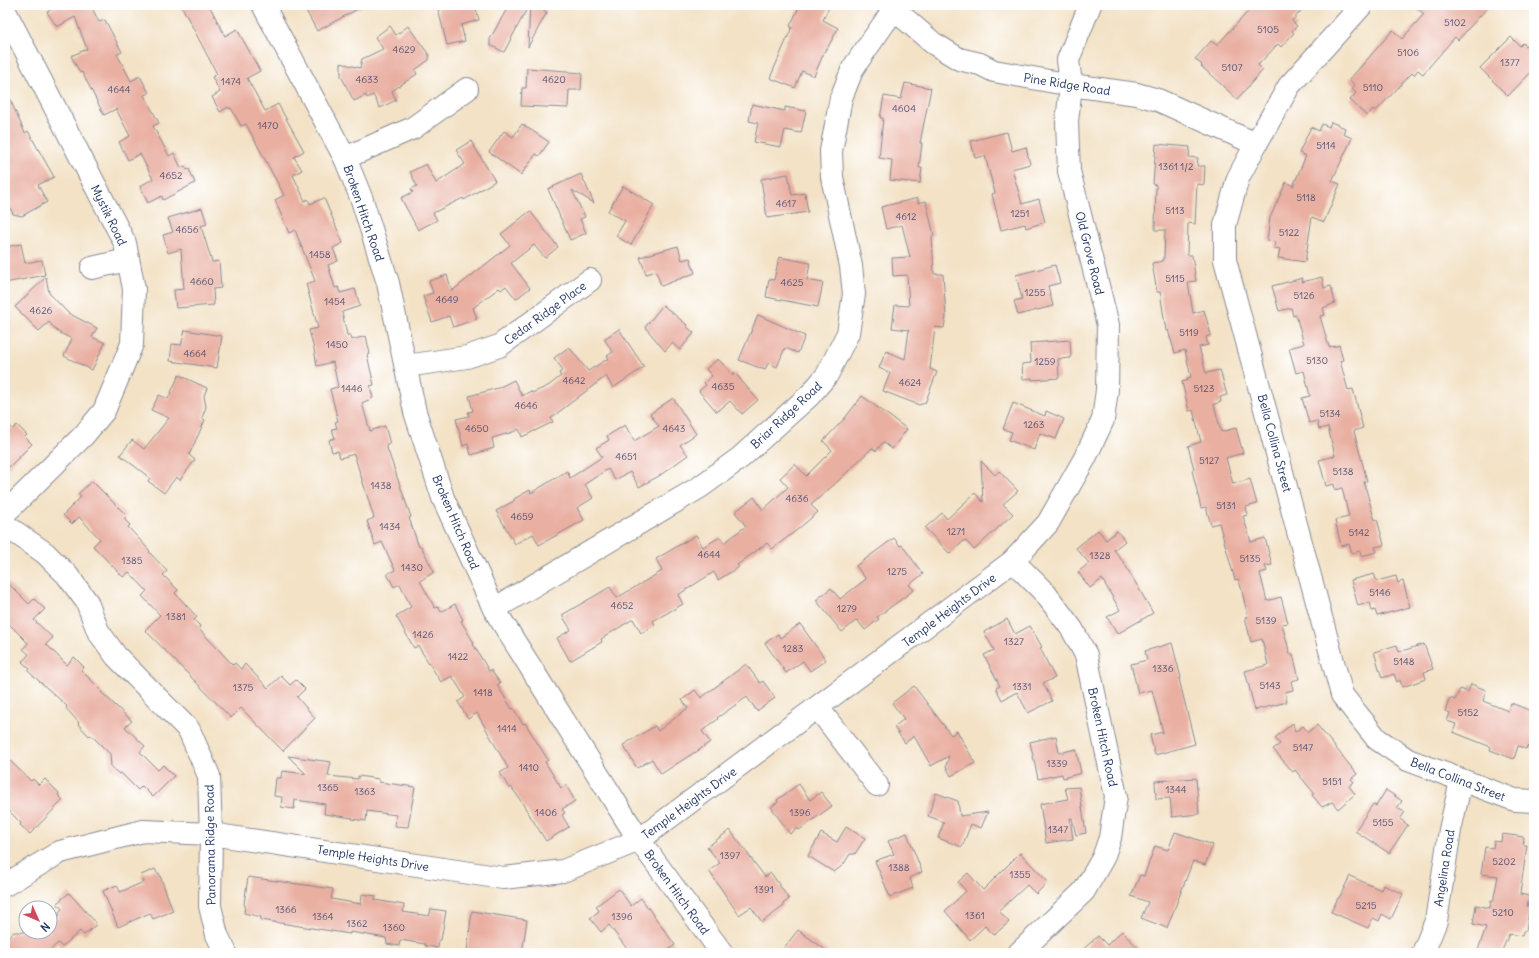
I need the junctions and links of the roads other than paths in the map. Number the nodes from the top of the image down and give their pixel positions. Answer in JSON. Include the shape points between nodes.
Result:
{"nodes":[{"id":1,"x":263,"y":5,"type":"edge"},
{"id":2,"x":1090,"y":5,"type":"edge"},
{"id":3,"x":1105,"y":5,"type":"edge"},
{"id":4,"x":1362,"y":5,"type":"edge"},
{"id":5,"x":892,"y":7,"type":"edge"},
{"id":6,"x":7,"y":22,"type":"edge"},
{"id":7,"x":1071,"y":86,"type":"junction"},
{"id":8,"x":467,"y":89,"type":"dead end"},
{"id":9,"x":1256,"y":144,"type":"junction"},
{"id":10,"x":345,"y":158,"type":"junction"},
{"id":11,"x":127,"y":260,"type":"junction"},
{"id":12,"x":92,"y":268,"type":"dead end"},
{"id":13,"x":590,"y":280,"type":"dead end"},
{"id":14,"x":406,"y":366,"type":"junction"},
{"id":15,"x":1103,"y":420,"type":"joint"},
{"id":16,"x":5,"y":513,"type":"edge"},
{"id":17,"x":5,"y":525,"type":"edge"},
{"id":18,"x":1013,"y":561,"type":"junction"},
{"id":19,"x":494,"y":609,"type":"junction"},
{"id":20,"x":818,"y":708,"type":"junction"},
{"id":21,"x":1461,"y":781,"type":"junction"},
{"id":22,"x":877,"y":785,"type":"dead end"},
{"id":23,"x":1534,"y":801,"type":"edge"},
{"id":24,"x":211,"y":834,"type":"junction"},
{"id":25,"x":640,"y":840,"type":"junction"},
{"id":26,"x":9,"y":876,"type":"edge"},
{"id":27,"x":226,"y":953,"type":"edge"},
{"id":28,"x":722,"y":953,"type":"edge"},
{"id":29,"x":1019,"y":953,"type":"edge"},
{"id":30,"x":1423,"y":953,"type":"edge"}],
"edges":[{"from":1,"to":10,"type":"street","name":"Broken Hitch Road"},
{"from":2,"to":7,"type":"street","name":"Old Grove Road","via":[[1068,60]]},
{"from":3,"to":7,"type":"street","name":"Old Grove Road","via":[[1097,18]]},
{"from":4,"to":9,"type":"street","name":"Bella Collina Street","via":[[1289,86]]},
{"from":5,"to":7,"type":"street","name":"Pine Ridge Road","via":[[933,43],[959,59],[980,64],[994,71]]},
{"from":5,"to":19,"type":"street","name":"Briar Ridge Road","via":[[853,68],[841,98],[831,151],[832,177],[851,266],[854,294],[848,333],[827,375],[810,395],[740,458],[700,487]]},
{"from":6,"to":11,"type":"street","name":"Mystik Road","via":[[125,242]]},
{"from":7,"to":9,"type":"street","name":"Pine Ridge Road","via":[[1137,94],[1158,100]]},
{"from":7,"to":15,"type":"street","name":"Old Grove Road","via":[[1067,122],[1069,171],[1108,325],[1107,390]]},
{"from":8,"to":10,"type":"street","via":[[413,128]]},
{"from":9,"to":21,"type":"street","name":"Bella Collina Street","via":[[1238,178],[1226,225],[1225,260],[1342,695],[1377,739],[1408,760]]},
{"from":10,"to":14,"type":"street","name":"Broken Hitch Road","via":[[362,200],[388,283]]},
{"from":11,"to":12,"type":"street"},
{"from":11,"to":16,"type":"street","name":"Mystik Road","via":[[134,289],[132,344],[104,411],[84,435]]},
{"from":13,"to":14,"type":"street","name":"Cedar Ridge Place","via":[[499,346],[467,357]]},
{"from":14,"to":19,"type":"street","name":"Broken Hitch Road","via":[[415,412],[443,498]]},
{"from":15,"to":18,"type":"street","name":"Temple Heights Drive","via":[[1085,458],[1048,523]]},
{"from":17,"to":24,"type":"street","name":"Panorama Ridge Road","via":[[45,553],[67,574],[87,602],[98,631],[116,656],[189,730],[209,776]]},
{"from":18,"to":20,"type":"street","name":"Temple Heights Drive"},
{"from":18,"to":29,"type":"street","name":"Broken Hitch Road","via":[[1045,593],[1072,629],[1086,655],[1116,796],[1110,838],[1103,858],[1084,891]]},
{"from":19,"to":25,"type":"street","name":"Broken Hitch Road"},
{"from":20,"to":22,"type":"street"},
{"from":20,"to":25,"type":"street","name":"Temple Heights Drive"},
{"from":21,"to":23,"type":"street","name":"Bella Collina Street","via":[[1515,800]]},
{"from":21,"to":30,"type":"street","name":"Angelina Road","via":[[1450,830],[1436,921]]},
{"from":24,"to":25,"type":"street","name":"Temple Heights Drive","via":[[503,878],[563,871]]},
{"from":24,"to":26,"type":"street","name":"Temple Heights Drive","via":[[143,831],[60,852]]},
{"from":24,"to":27,"type":"street","name":"Panorama Ridge Road","via":[[210,906],[217,935]]},
{"from":25,"to":28,"type":"street","name":"Broken Hitch Road"}]}
